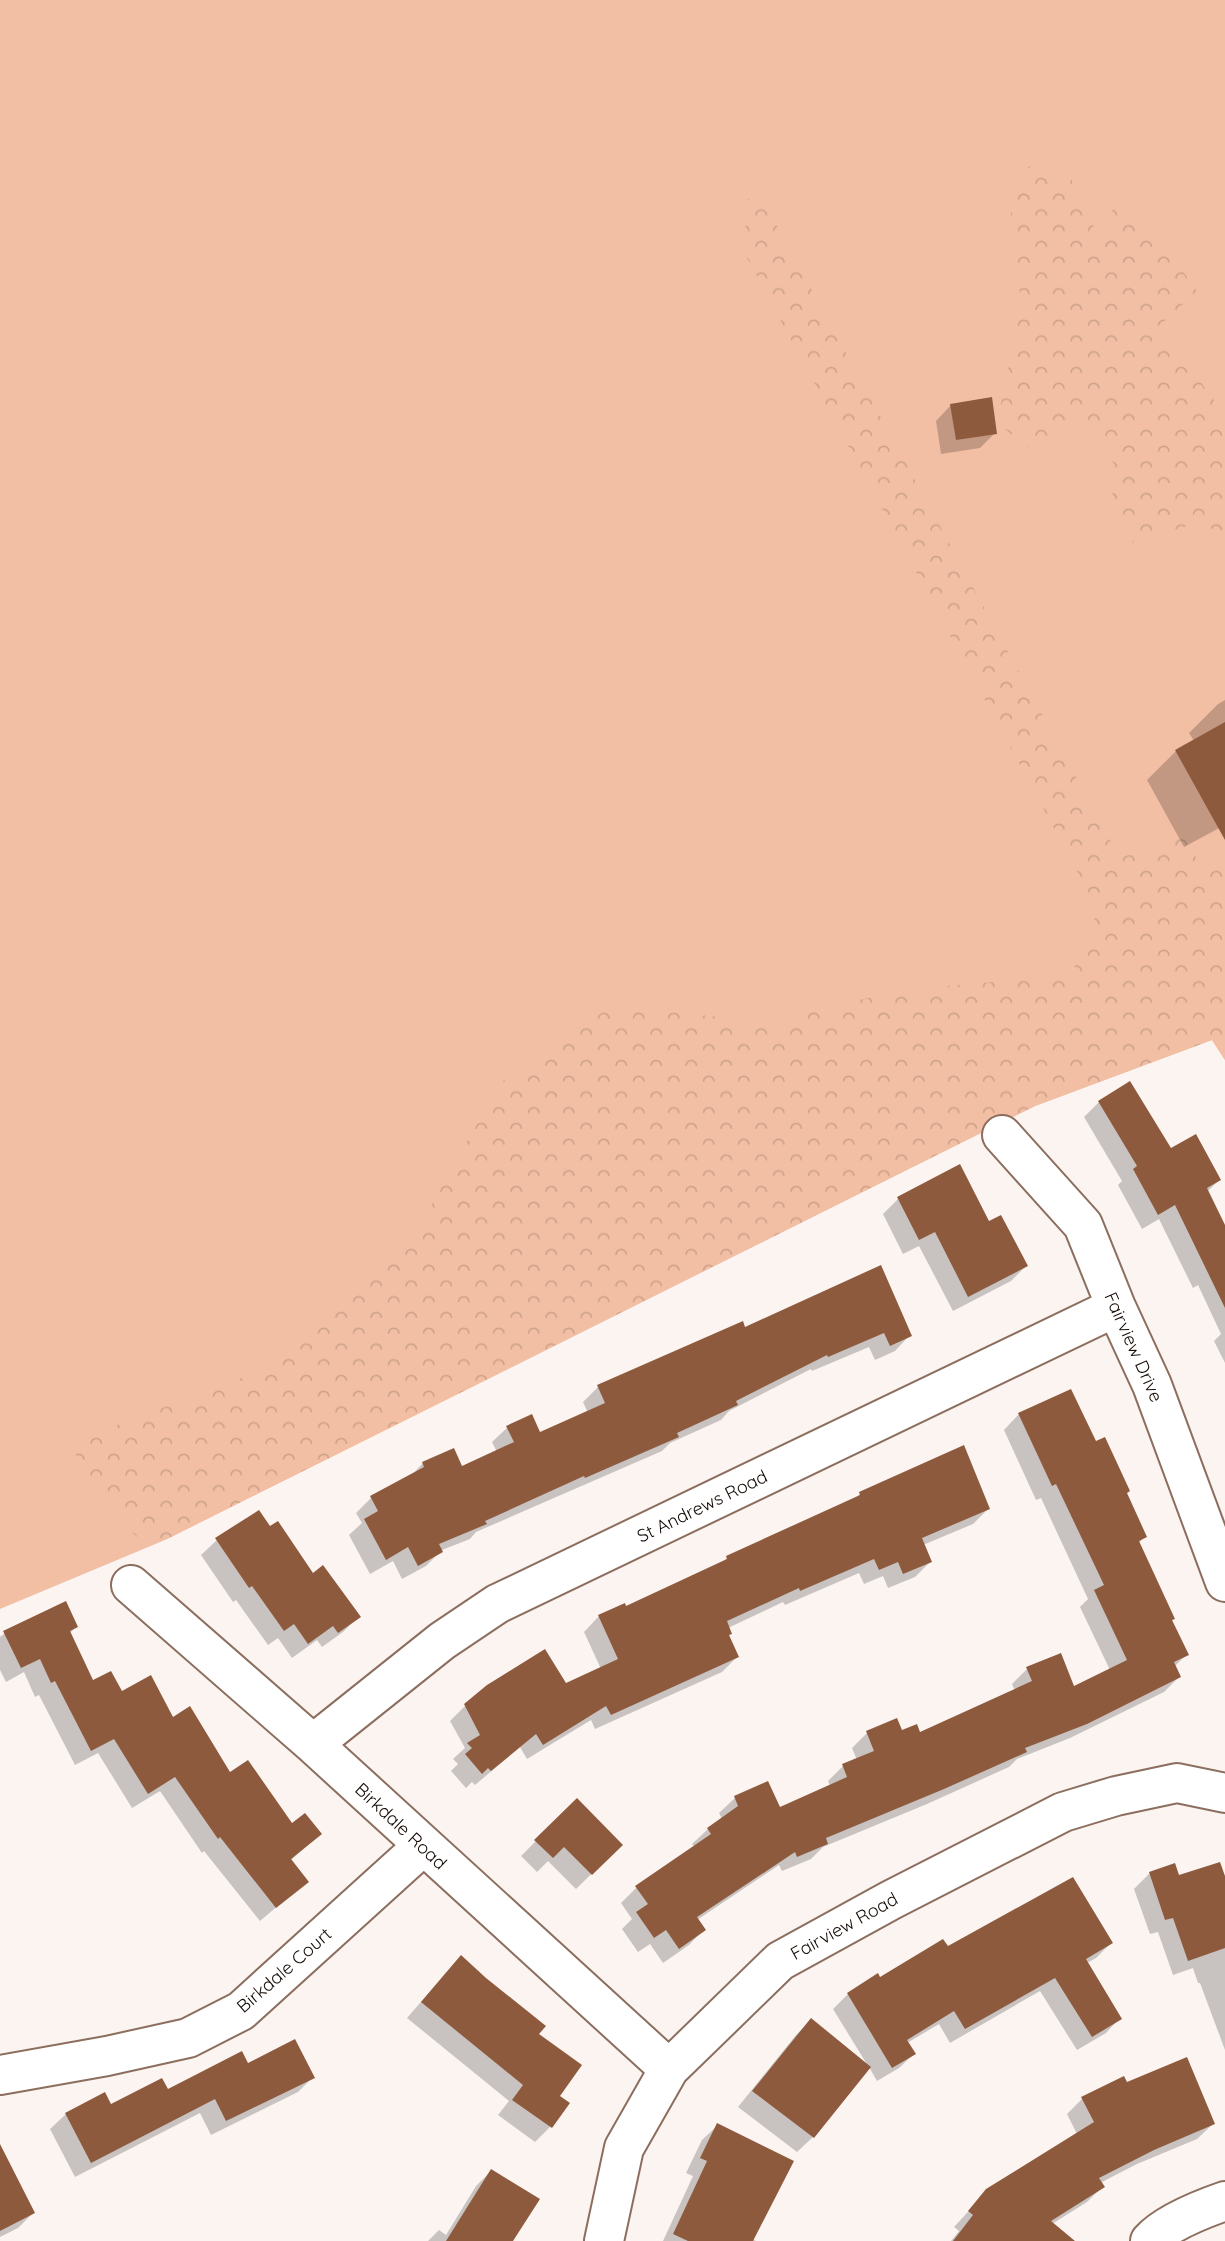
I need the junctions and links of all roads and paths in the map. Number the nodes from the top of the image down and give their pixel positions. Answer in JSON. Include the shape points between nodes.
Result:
{"nodes":[{"id":1,"x":1002,"y":1135,"type":"dead end"},
{"id":2,"x":1116,"y":1307,"type":"junction"},
{"id":3,"x":1225,"y":1582,"type":"edge"},
{"id":4,"x":131,"y":1585,"type":"dead end"},
{"id":5,"x":313,"y":1744,"type":"junction"},
{"id":6,"x":1225,"y":1793,"type":"edge"},
{"id":7,"x":423,"y":1846,"type":"junction"},
{"id":8,"x":669,"y":2069,"type":"junction"},
{"id":9,"x":0,"y":2075,"type":"edge"},
{"id":10,"x":1225,"y":2201,"type":"edge"},
{"id":11,"x":604,"y":2241,"type":"edge"},
{"id":12,"x":1150,"y":2241,"type":"edge"}],
"edges":[{"from":1,"to":2,"type":"street","name":"Fairview Drive","via":[[1083,1225]]},
{"from":2,"to":3,"type":"street","name":"Fairview Drive","via":[[1152,1385]]},
{"from":2,"to":5,"type":"street","name":"St Andrews Road","via":[[497,1604],[442,1641]]},
{"from":4,"to":5,"type":"street","name":"Birkdale Road"},
{"from":5,"to":7,"type":"street","name":"Birkdale Road"},
{"from":6,"to":8,"type":"street","name":"Fairview Road","via":[[1177,1783],[1063,1812],[780,1961]]},
{"from":7,"to":8,"type":"street","name":"Birkdale Road"},
{"from":7,"to":9,"type":"street","name":"Birkdale Court","via":[[241,2011],[188,2038]]},
{"from":8,"to":11,"type":"street","name":"Fairview Road","via":[[625,2148]]},
{"from":10,"to":12,"type":"street","via":[[1157,2233]]}]}
